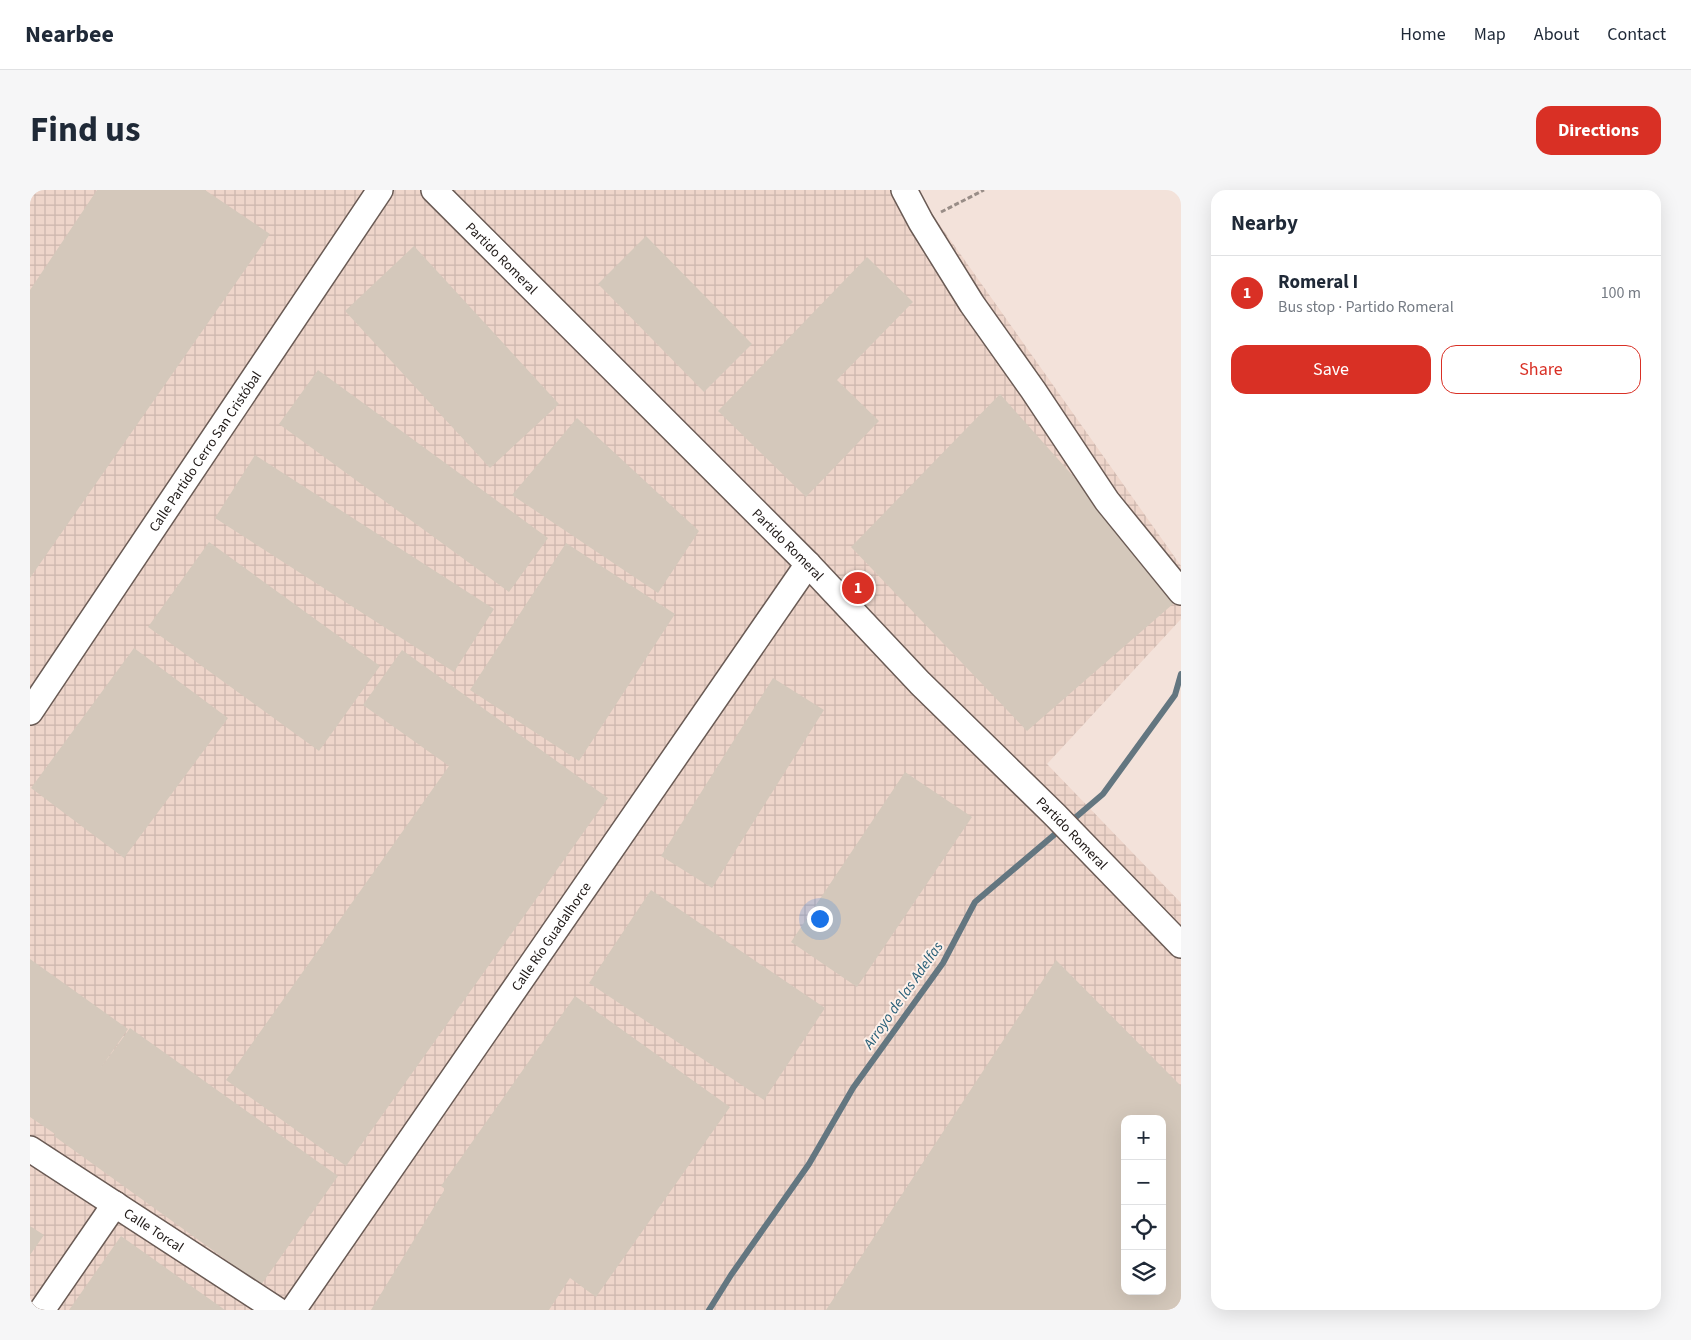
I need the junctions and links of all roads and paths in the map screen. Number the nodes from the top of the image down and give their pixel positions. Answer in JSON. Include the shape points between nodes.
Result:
{"nodes":[{"id":1,"x":380,"y":190,"type":"edge"},
{"id":2,"x":434,"y":190,"type":"edge"},
{"id":3,"x":904,"y":190,"type":"edge"},
{"id":4,"x":984,"y":190,"type":"edge"},
{"id":5,"x":921,"y":222,"type":"junction"},
{"id":6,"x":808,"y":564,"type":"junction"},
{"id":7,"x":1181,"y":592,"type":"edge"},
{"id":8,"x":30,"y":712,"type":"edge"},
{"id":9,"x":1181,"y":945,"type":"edge"},
{"id":10,"x":30,"y":1149,"type":"edge"},
{"id":11,"x":115,"y":1204,"type":"junction"},
{"id":12,"x":42,"y":1310,"type":"edge"},
{"id":13,"x":277,"y":1310,"type":"edge"},
{"id":14,"x":293,"y":1310,"type":"edge"}],
"edges":[{"from":1,"to":8,"type":"street","name":"Calle Partido Cerro San Cristóbal"},
{"from":2,"to":6,"type":"street","name":"Partido Romeral"},
{"from":3,"to":5,"type":"street"},
{"from":4,"to":5,"type":"path"},
{"from":5,"to":7,"type":"street","via":[[972,304],[1107,501]]},
{"from":6,"to":9,"type":"street","name":"Partido Romeral","via":[[920,683],[1076,836]]},
{"from":6,"to":14,"type":"street","name":"Calle Río Guadalhorce"},
{"from":10,"to":11,"type":"street","name":"Calle Torcal"},
{"from":11,"to":12,"type":"street"},
{"from":11,"to":13,"type":"street","name":"Calle Torcal"}]}
